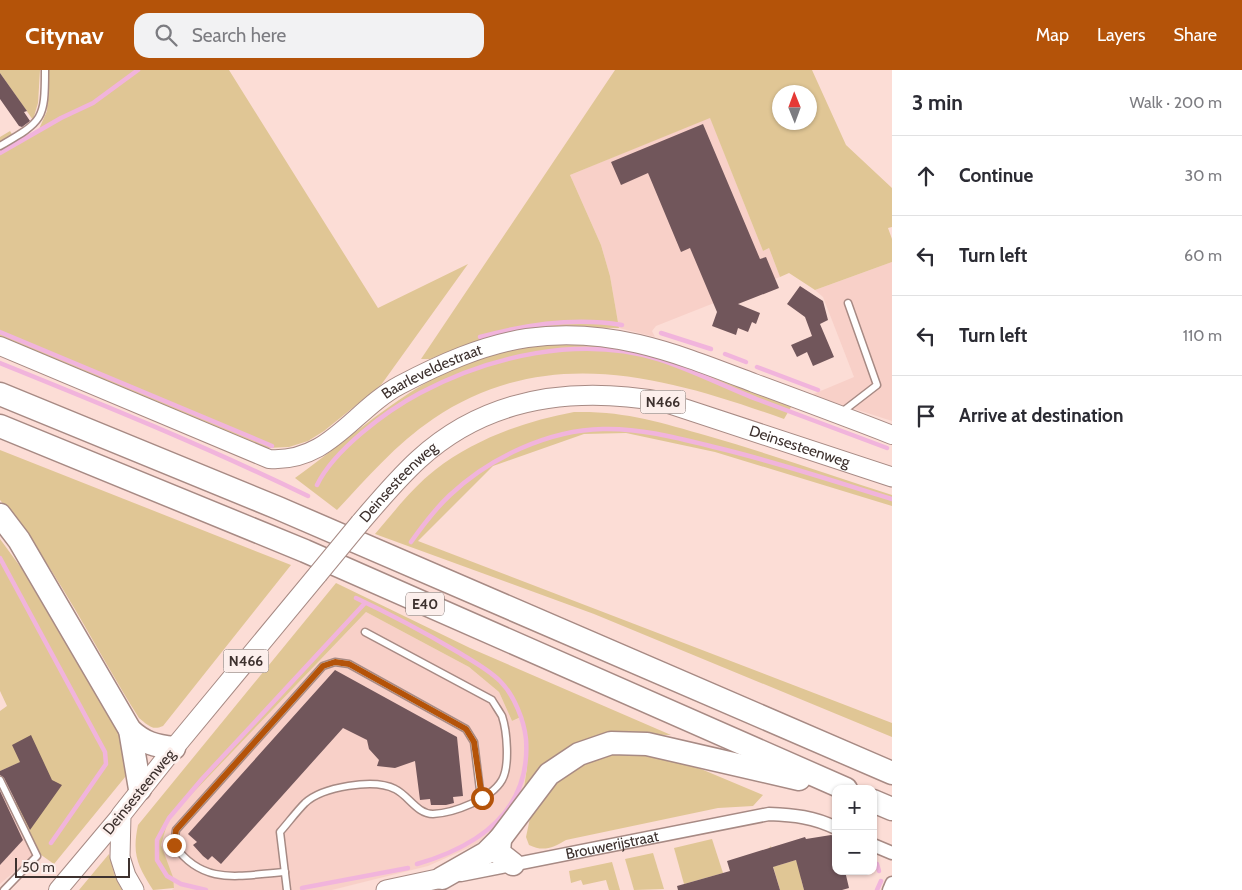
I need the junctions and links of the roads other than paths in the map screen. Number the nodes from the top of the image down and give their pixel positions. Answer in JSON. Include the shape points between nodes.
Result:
{"nodes":[{"id":1,"x":45,"y":70,"type":"edge"},
{"id":2,"x":0,"y":146,"type":"edge"},
{"id":3,"x":848,"y":302,"type":"dead end"},
{"id":4,"x":0,"y":346,"type":"edge"},
{"id":5,"x":0,"y":394,"type":"edge"},
{"id":6,"x":839,"y":415,"type":"junction"},
{"id":7,"x":0,"y":426,"type":"edge"},
{"id":8,"x":892,"y":435,"type":"edge"},
{"id":9,"x":892,"y":477,"type":"edge"},
{"id":10,"x":0,"y":515,"type":"edge"},
{"id":11,"x":365,"y":632,"type":"dead end"},
{"id":12,"x":130,"y":730,"type":"junction"},
{"id":13,"x":174,"y":748,"type":"junction"},
{"id":14,"x":892,"y":773,"type":"edge"},
{"id":15,"x":0,"y":780,"type":"edge"},
{"id":16,"x":837,"y":785,"type":"edge"},
{"id":17,"x":832,"y":788,"type":"edge"},
{"id":18,"x":140,"y":789,"type":"junction"},
{"id":19,"x":482,"y":798,"type":"junction"},
{"id":20,"x":877,"y":803,"type":"edge"},
{"id":21,"x":892,"y":809,"type":"edge"},
{"id":22,"x":121,"y":815,"type":"junction"},
{"id":23,"x":832,"y":826,"type":"edge"},
{"id":24,"x":500,"y":839,"type":"junction"},
{"id":25,"x":877,"y":847,"type":"edge"},
{"id":26,"x":892,"y":853,"type":"edge"},
{"id":27,"x":513,"y":864,"type":"junction"},
{"id":28,"x":285,"y":872,"type":"junction"},
{"id":29,"x":442,"y":878,"type":"junction"},
{"id":30,"x":892,"y":882,"type":"edge"},
{"id":31,"x":4,"y":890,"type":"edge"},
{"id":32,"x":58,"y":890,"type":"edge"},
{"id":33,"x":134,"y":890,"type":"edge"},
{"id":34,"x":287,"y":890,"type":"edge"},
{"id":35,"x":386,"y":890,"type":"edge"},
{"id":36,"x":889,"y":890,"type":"edge"}],
"edges":[{"from":1,"to":2,"type":"lane","via":[[42,112],[37,122]]},
{"from":3,"to":6,"type":"lane","via":[[877,385]]},
{"from":4,"to":6,"type":"street","name":"Baarleveldestraat","via":[[269,460],[306,455],[328,442],[387,392],[432,368],[495,345],[528,338],[604,336],[666,349]]},
{"from":5,"to":14,"type":"highway","number":"E40","via":[[278,508]]},
{"from":6,"to":8,"type":"street","name":"Baarleveldestraat"},
{"from":7,"to":16,"type":"highway","number":"E40","via":[[305,551]]},
{"from":9,"to":13,"type":"main road","name":"Deinsesteenweg","number":"N466","bridge":true,"via":[[664,402],[634,397],[577,394],[542,399],[479,418],[452,434],[411,467]]},
{"from":10,"to":12,"type":"highway","via":[[19,540]]},
{"from":11,"to":19,"type":"lane","via":[[492,700],[502,716],[507,766],[502,780]]},
{"from":12,"to":13,"type":"highway","via":[[141,741]]},
{"from":12,"to":18,"type":"highway"},
{"from":13,"to":18,"type":"main road","name":"Deinsesteenweg","number":"N466"},
{"from":15,"to":31,"type":"lane","via":[[38,856]]},
{"from":17,"to":24,"type":"highway","via":[[647,744],[611,743],[579,754],[549,774]]},
{"from":18,"to":22,"type":"main road","name":"Deinsesteenweg","number":"N466"},
{"from":19,"to":28,"type":"lane","via":[[459,810],[430,814],[395,789],[368,783],[315,797],[305,803],[280,832]]},
{"from":19,"to":28,"type":"lane","via":[[474,742],[466,729],[349,664],[335,662],[323,666],[176,830],[174,845],[185,860],[203,872],[225,876]]},
{"from":20,"to":21,"type":"highway"},
{"from":22,"to":32,"type":"street","name":"Deinsesteenweg","number":"N466"},
{"from":22,"to":33,"type":"main road","via":[[120,857]]},
{"from":23,"to":27,"type":"street","name":"Brouwerijstraat","via":[[796,815],[770,814]]},
{"from":24,"to":27,"type":"highway","via":[[499,853]]},
{"from":24,"to":29,"type":"highway","via":[[486,853]]},
{"from":25,"to":26,"type":"street"},
{"from":27,"to":29,"type":"street","name":"Brouwerijstraat"},
{"from":28,"to":34,"type":"lane"},
{"from":29,"to":35,"type":"main road","name":"Brouwerijstraat"},
{"from":30,"to":36,"type":"street"}]}
